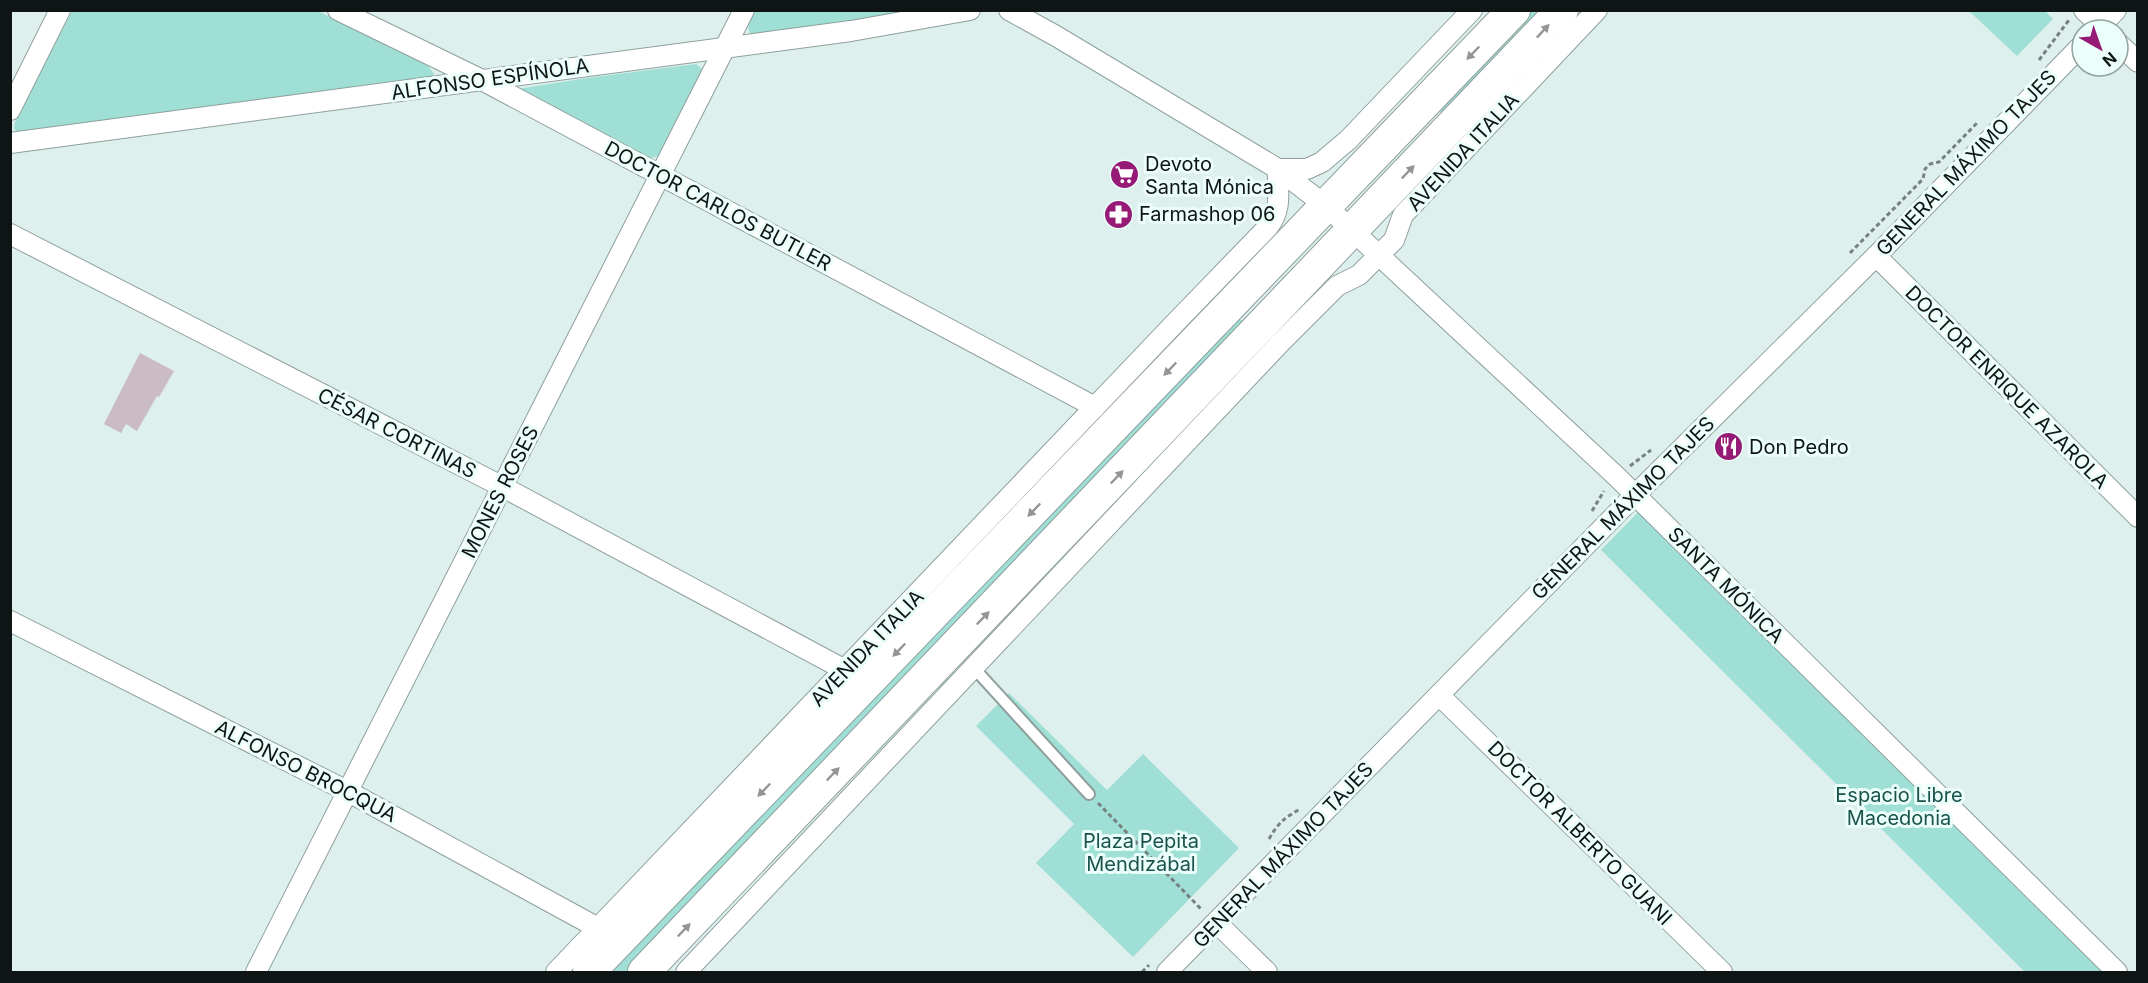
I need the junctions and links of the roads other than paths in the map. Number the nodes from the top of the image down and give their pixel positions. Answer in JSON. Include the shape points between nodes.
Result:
{"nodes":[{"id":1,"x":60,"y":10,"type":"edge"},
{"id":2,"x":338,"y":10,"type":"edge"},
{"id":3,"x":744,"y":10,"type":"edge"},
{"id":4,"x":970,"y":10,"type":"edge"},
{"id":5,"x":1009,"y":10,"type":"edge"},
{"id":6,"x":1472,"y":10,"type":"edge"},
{"id":7,"x":1514,"y":10,"type":"edge"},
{"id":8,"x":1562,"y":10,"type":"edge"},
{"id":9,"x":1597,"y":10,"type":"edge"},
{"id":10,"x":724,"y":48,"type":"junction"},
{"id":11,"x":2070,"y":57,"type":"edge"},
{"id":12,"x":482,"y":80,"type":"junction"},
{"id":13,"x":1420,"y":109,"type":"junction"},
{"id":14,"x":10,"y":110,"type":"edge"},
{"id":15,"x":1447,"y":132,"type":"junction"},
{"id":16,"x":10,"y":143,"type":"edge"},
{"id":17,"x":1278,"y":169,"type":"junction"},
{"id":18,"x":660,"y":175,"type":"junction"},
{"id":19,"x":1326,"y":206,"type":"junction"},
{"id":20,"x":1353,"y":229,"type":"junction"},
{"id":21,"x":10,"y":234,"type":"edge"},
{"id":22,"x":1380,"y":254,"type":"junction"},
{"id":23,"x":1876,"y":256,"type":"junction"},
{"id":24,"x":1223,"y":292,"type":"junction"},
{"id":25,"x":1186,"y":332,"type":"junction"},
{"id":26,"x":1271,"y":333,"type":"junction"},
{"id":27,"x":1095,"y":406,"type":"junction"},
{"id":28,"x":503,"y":487,"type":"junction"},
{"id":29,"x":1635,"y":495,"type":"junction"},
{"id":30,"x":2138,"y":517,"type":"edge"},
{"id":31,"x":10,"y":621,"type":"edge"},
{"id":32,"x":964,"y":657,"type":"junction"},
{"id":33,"x":845,"y":670,"type":"junction"},
{"id":34,"x":1439,"y":695,"type":"junction"},
{"id":35,"x":347,"y":791,"type":"junction"},
{"id":36,"x":1089,"y":794,"type":"road end"},
{"id":37,"x":1217,"y":923,"type":"junction"},
{"id":38,"x":598,"y":928,"type":"junction"},
{"id":39,"x":256,"y":972,"type":"edge"},
{"id":40,"x":556,"y":972,"type":"edge"},
{"id":41,"x":589,"y":972,"type":"edge"},
{"id":42,"x":644,"y":972,"type":"edge"},
{"id":43,"x":686,"y":972,"type":"edge"},
{"id":44,"x":1167,"y":972,"type":"edge"},
{"id":45,"x":1267,"y":972,"type":"edge"},
{"id":46,"x":1722,"y":972,"type":"edge"},
{"id":47,"x":2117,"y":972,"type":"edge"}],
"edges":[{"from":1,"to":14,"type":"street"},
{"from":2,"to":12,"type":"street","name":"DOCTOR CARLOS BUTLER"},
{"from":3,"to":10,"type":"street","name":"MONES ROSES"},
{"from":4,"to":10,"type":"street","name":"ALFONSO ESPÍNOLA"},
{"from":5,"to":17,"type":"street","name":"SANTA MÓNICA"},
{"from":6,"to":17,"type":"street","via":[[1348,140],[1322,162],[1307,169]]},
{"from":7,"to":13,"type":"main road","name":"AVENIDA ITALIA","one_way":true},
{"from":15,"to":8,"type":"main road","name":"AVENIDA ITALIA","one_way":true},
{"from":9,"to":22,"type":"street","name":"AVENIDA ITALIA","via":[[1403,215],[1394,240]]},
{"from":10,"to":12,"type":"street","name":"ALFONSO ESPÍNOLA"},
{"from":10,"to":18,"type":"street","name":"MONES ROSES"},
{"from":11,"to":23,"type":"street","name":"GENERAL MÁXIMO TAJES"},
{"from":12,"to":16,"type":"street","name":"ALFONSO ESPÍNOLA"},
{"from":12,"to":18,"type":"street","name":"DOCTOR CARLOS BUTLER"},
{"from":13,"to":15,"type":"street","name":"AVENIDA ITALIA"},
{"from":13,"to":19,"type":"main road","name":"AVENIDA ITALIA"},
{"from":13,"to":20,"type":"main road","via":[[1357,202]]},
{"from":20,"to":15,"type":"main road","name":"AVENIDA ITALIA","one_way":true},
{"from":17,"to":19,"type":"street","name":"SANTA MÓNICA"},
{"from":17,"to":24,"type":"street","name":"AVENIDA ITALIA","via":[[1276,217]]},
{"from":18,"to":27,"type":"street","name":"DOCTOR CARLOS BUTLER"},
{"from":18,"to":28,"type":"street","name":"MONES ROSES"},
{"from":19,"to":20,"type":"street","name":"SANTA MÓNICA"},
{"from":19,"to":24,"type":"main road","name":"AVENIDA ITALIA"},
{"from":19,"to":26,"type":"main road","via":[[1319,237],[1282,282],[1261,316]]},
{"from":20,"to":22,"type":"street","name":"SANTA MÓNICA"},
{"from":20,"to":26,"type":"main road","name":"AVENIDA ITALIA"},
{"from":21,"to":28,"type":"street","name":"CÉSAR CORTINAS"},
{"from":22,"to":26,"type":"street","name":"AVENIDA ITALIA","via":[[1359,275]]},
{"from":22,"to":29,"type":"street","name":"SANTA MÓNICA"},
{"from":23,"to":29,"type":"street","name":"GENERAL MÁXIMO TAJES"},
{"from":23,"to":30,"type":"street","name":"DOCTOR ENRIQUE AZAROLA"},
{"from":24,"to":25,"type":"main road","name":"AVENIDA ITALIA"},
{"from":24,"to":26,"type":"street"},
{"from":25,"to":27,"type":"street","name":"AVENIDA ITALIA"},
{"from":25,"to":41,"type":"main road","name":"AVENIDA ITALIA","one_way":true},
{"from":26,"to":32,"type":"main road","name":"AVENIDA ITALIA"},
{"from":27,"to":33,"type":"street","name":"AVENIDA ITALIA"},
{"from":28,"to":33,"type":"street","name":"CÉSAR CORTINAS"},
{"from":28,"to":35,"type":"street","name":"MONES ROSES"},
{"from":29,"to":34,"type":"street","name":"GENERAL MÁXIMO TAJES"},
{"from":29,"to":47,"type":"street","name":"SANTA MÓNICA"},
{"from":31,"to":35,"type":"street","name":"ALFONSO BROCQUA"},
{"from":32,"to":36,"type":"lane"},
{"from":42,"to":32,"type":"main road","name":"AVENIDA ITALIA","one_way":true},
{"from":32,"to":43,"type":"street","name":"AVENIDA ITALIA"},
{"from":33,"to":38,"type":"street","name":"AVENIDA ITALIA"},
{"from":34,"to":37,"type":"street","name":"GENERAL MÁXIMO TAJES"},
{"from":34,"to":46,"type":"street","name":"DOCTOR ALBERTO GUANI"},
{"from":35,"to":38,"type":"street","name":"ALFONSO BROCQUA"},
{"from":35,"to":39,"type":"street","name":"MONES ROSES"},
{"from":37,"to":44,"type":"street","name":"GENERAL MÁXIMO TAJES"},
{"from":37,"to":45,"type":"street"},
{"from":38,"to":40,"type":"street","name":"AVENIDA ITALIA"}]}
